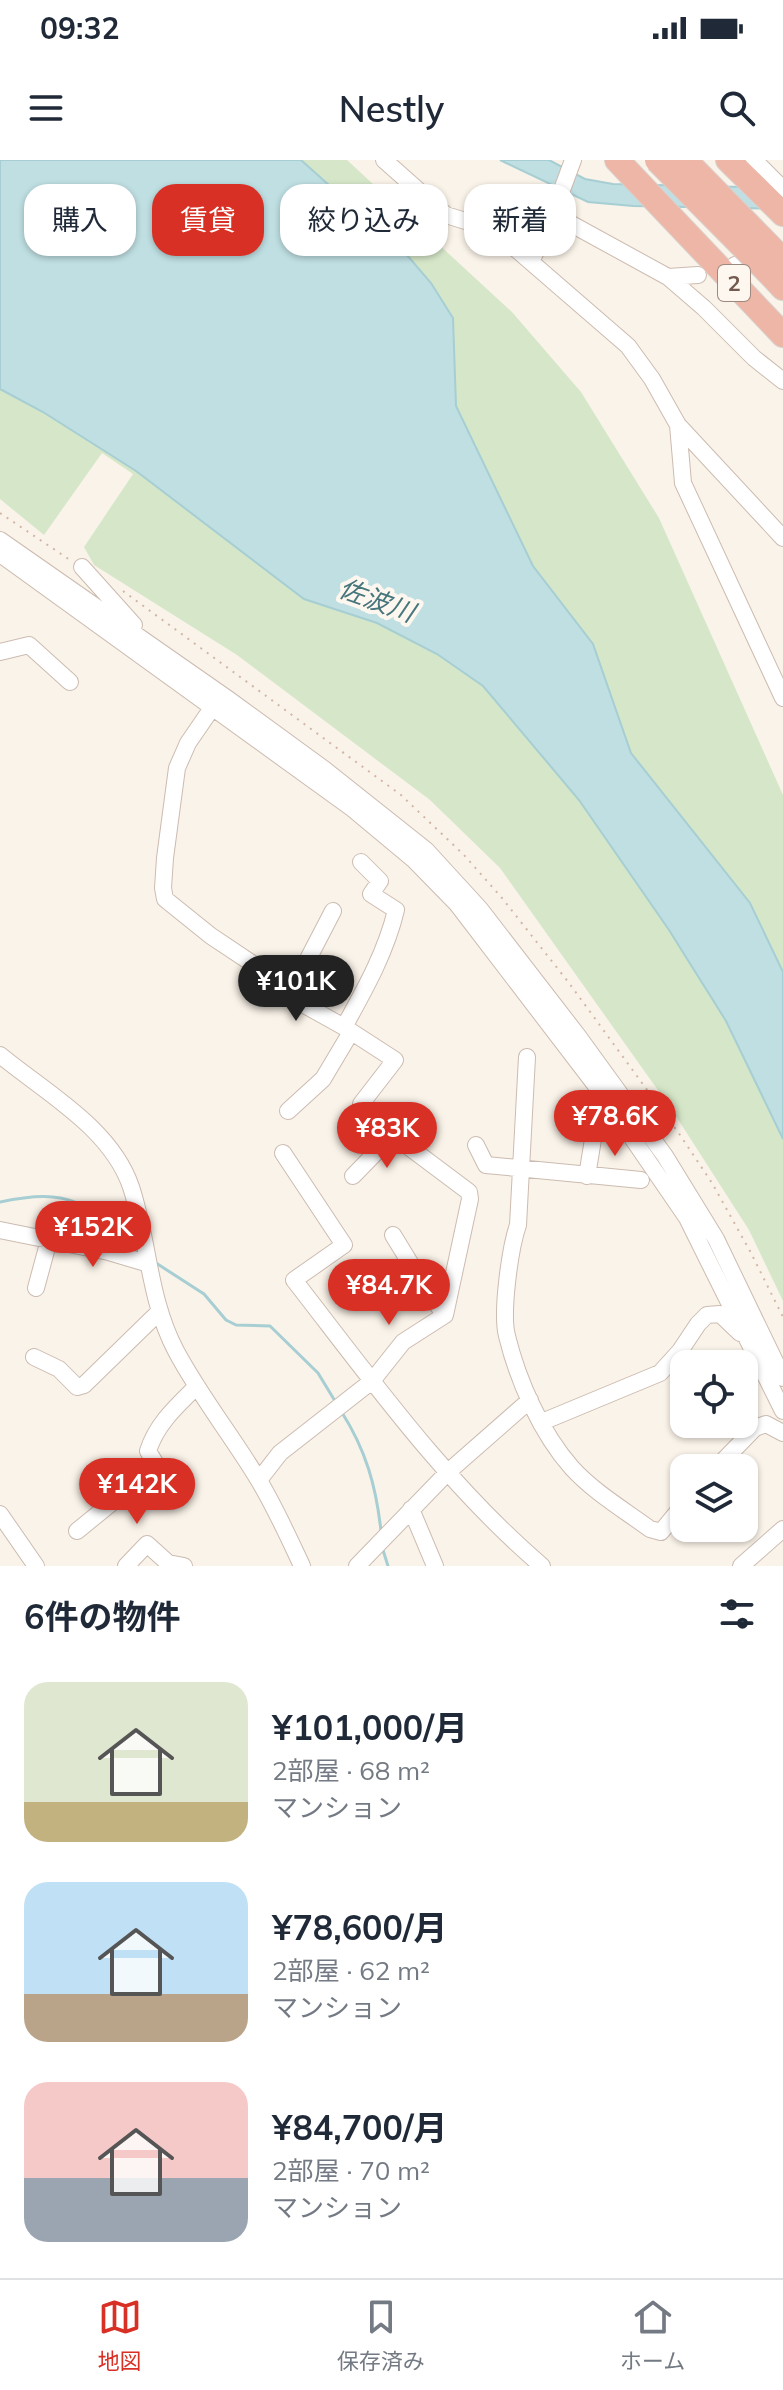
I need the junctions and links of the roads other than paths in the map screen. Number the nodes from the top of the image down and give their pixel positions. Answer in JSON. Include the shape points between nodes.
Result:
{"nodes":[{"id":1,"x":384,"y":160,"type":"edge"},
{"id":2,"x":617,"y":160,"type":"edge"},
{"id":3,"x":657,"y":160,"type":"edge"},
{"id":4,"x":685,"y":160,"type":"edge"},
{"id":5,"x":728,"y":160,"type":"edge"},
{"id":6,"x":571,"y":164,"type":"edge"},
{"id":7,"x":770,"y":176,"type":"edge"},
{"id":8,"x":564,"y":184,"type":"edge"},
{"id":9,"x":783,"y":214,"type":"edge"},
{"id":10,"x":576,"y":224,"type":"edge"},
{"id":11,"x":534,"y":256,"type":"edge"},
{"id":12,"x":531,"y":262,"type":"junction"},
{"id":13,"x":735,"y":265,"type":"dead end"},
{"id":14,"x":779,"y":270,"type":"edge"},
{"id":15,"x":698,"y":275,"type":"dead end"},
{"id":16,"x":668,"y":277,"type":"junction"},
{"id":17,"x":783,"y":335,"type":"edge"},
{"id":18,"x":783,"y":381,"type":"edge"},
{"id":19,"x":678,"y":425,"type":"junction"},
{"id":20,"x":783,"y":538,"type":"edge"},
{"id":21,"x":0,"y":540,"type":"edge"},
{"id":22,"x":0,"y":554,"type":"edge"},
{"id":23,"x":82,"y":567,"type":"dead end"},
{"id":24,"x":138,"y":636,"type":"junction"},
{"id":25,"x":0,"y":652,"type":"edge"},
{"id":26,"x":70,"y":682,"type":"dead end"},
{"id":27,"x":783,"y":698,"type":"edge"},
{"id":28,"x":212,"y":708,"type":"junction"},
{"id":29,"x":361,"y":862,"type":"dead end"},
{"id":30,"x":333,"y":911,"type":"dead end"},
{"id":31,"x":292,"y":990,"type":"junction"},
{"id":32,"x":348,"y":1030,"type":"junction"},
{"id":33,"x":0,"y":1055,"type":"edge"},
{"id":34,"x":527,"y":1057,"type":"dead end"},
{"id":35,"x":288,"y":1111,"type":"dead end"},
{"id":36,"x":596,"y":1121,"type":"dead end"},
{"id":37,"x":393,"y":1135,"type":"junction"},
{"id":38,"x":476,"y":1145,"type":"dead end"},
{"id":39,"x":283,"y":1153,"type":"dead end"},
{"id":40,"x":520,"y":1169,"type":"junction"},
{"id":41,"x":353,"y":1176,"type":"dead end"},
{"id":42,"x":587,"y":1176,"type":"junction"},
{"id":43,"x":641,"y":1180,"type":"dead end"},
{"id":44,"x":0,"y":1230,"type":"edge"},
{"id":45,"x":393,"y":1235,"type":"dead end"},
{"id":46,"x":49,"y":1240,"type":"junction"},
{"id":47,"x":146,"y":1263,"type":"junction"},
{"id":48,"x":36,"y":1288,"type":"dead end"},
{"id":49,"x":160,"y":1311,"type":"junction"},
{"id":50,"x":445,"y":1315,"type":"junction"},
{"id":51,"x":747,"y":1334,"type":"junction"},
{"id":52,"x":34,"y":1357,"type":"dead end"},
{"id":53,"x":783,"y":1378,"type":"edge"},
{"id":54,"x":372,"y":1381,"type":"junction"},
{"id":55,"x":197,"y":1386,"type":"junction"},
{"id":56,"x":530,"y":1400,"type":"junction"},
{"id":57,"x":783,"y":1411,"type":"edge"},
{"id":58,"x":542,"y":1422,"type":"junction"},
{"id":59,"x":783,"y":1433,"type":"edge"},
{"id":60,"x":730,"y":1454,"type":"edge"},
{"id":61,"x":448,"y":1472,"type":"junction"},
{"id":62,"x":259,"y":1480,"type":"junction"},
{"id":63,"x":411,"y":1509,"type":"junction"},
{"id":64,"x":0,"y":1514,"type":"edge"},
{"id":65,"x":670,"y":1521,"type":"edge"},
{"id":66,"x":783,"y":1529,"type":"edge"},
{"id":67,"x":77,"y":1531,"type":"dead end"},
{"id":68,"x":299,"y":1560,"type":"edge"},
{"id":69,"x":36,"y":1566,"type":"edge"},
{"id":70,"x":126,"y":1566,"type":"edge"},
{"id":71,"x":184,"y":1566,"type":"edge"},
{"id":72,"x":282,"y":1566,"type":"edge"},
{"id":73,"x":357,"y":1566,"type":"edge"},
{"id":74,"x":435,"y":1566,"type":"edge"},
{"id":75,"x":542,"y":1566,"type":"edge"},
{"id":76,"x":741,"y":1566,"type":"edge"}],
"edges":[{"from":1,"to":12,"type":"street","via":[[446,215],[509,243]]},
{"from":2,"to":17,"type":"highway","number":"2"},
{"from":3,"to":14,"type":"highway","bridge":true},
{"from":4,"to":14,"type":"highway","bridge":true},
{"from":5,"to":7,"type":"highway"},
{"from":6,"to":8,"type":"street"},
{"from":7,"to":9,"type":"highway"},
{"from":10,"to":16,"type":"street"},
{"from":11,"to":12,"type":"street"},
{"from":12,"to":19,"type":"street","via":[[628,346]]},
{"from":13,"to":14,"type":"street"},
{"from":15,"to":16,"type":"street"},
{"from":16,"to":18,"type":"street"},
{"from":19,"to":20,"type":"street"},
{"from":19,"to":27,"type":"street","via":[[683,483]]},
{"from":21,"to":24,"type":"street"},
{"from":22,"to":28,"type":"street"},
{"from":23,"to":24,"type":"street"},
{"from":24,"to":53,"type":"street","via":[[380,812],[426,850],[480,909],[665,1156],[716,1239]]},
{"from":25,"to":26,"type":"street","via":[[29,645]]},
{"from":28,"to":31,"type":"street","via":[[177,768],[165,899]]},
{"from":28,"to":51,"type":"street","via":[[353,809],[457,904],[649,1160],[687,1218]]},
{"from":29,"to":32,"type":"street","via":[[380,881],[371,894],[396,910]]},
{"from":30,"to":31,"type":"street"},
{"from":31,"to":32,"type":"street","via":[[292,998]]},
{"from":32,"to":35,"type":"street","via":[[323,1079]]},
{"from":32,"to":37,"type":"street","via":[[395,1060],[361,1104]]},
{"from":33,"to":47,"type":"street","via":[[88,1122],[106,1143],[130,1184]]},
{"from":34,"to":40,"type":"street"},
{"from":36,"to":42,"type":"street"},
{"from":37,"to":41,"type":"street"},
{"from":37,"to":50,"type":"street","via":[[469,1192]]},
{"from":38,"to":40,"type":"street","via":[[486,1165]]},
{"from":39,"to":54,"type":"street","via":[[344,1245],[294,1280]]},
{"from":40,"to":42,"type":"street"},
{"from":40,"to":56,"type":"street","via":[[506,1333]]},
{"from":42,"to":43,"type":"street"},
{"from":44,"to":46,"type":"street"},
{"from":45,"to":50,"type":"street"},
{"from":46,"to":47,"type":"street"},
{"from":46,"to":48,"type":"street"},
{"from":47,"to":49,"type":"street"},
{"from":49,"to":52,"type":"street","via":[[84,1385],[77,1387],[59,1369]]},
{"from":49,"to":55,"type":"street"},
{"from":50,"to":54,"type":"street","via":[[403,1342]]},
{"from":51,"to":57,"type":"street"},
{"from":51,"to":58,"type":"street","via":[[720,1314],[707,1315],[660,1373]]},
{"from":54,"to":61,"type":"street"},
{"from":54,"to":62,"type":"street","via":[[280,1453]]},
{"from":55,"to":62,"type":"street"},
{"from":55,"to":67,"type":"street","via":[[153,1434],[148,1451],[157,1466]]},
{"from":56,"to":58,"type":"street"},
{"from":56,"to":61,"type":"street"},
{"from":58,"to":65,"type":"street","via":[[583,1479],[650,1529],[661,1532]]},
{"from":59,"to":60,"type":"street","via":[[766,1424],[755,1428]]},
{"from":61,"to":63,"type":"street"},
{"from":61,"to":75,"type":"street"},
{"from":62,"to":68,"type":"street"},
{"from":63,"to":73,"type":"street"},
{"from":63,"to":74,"type":"street"},
{"from":64,"to":69,"type":"street"},
{"from":66,"to":76,"type":"street"},
{"from":68,"to":72,"type":"street"},
{"from":70,"to":71,"type":"street","via":[[147,1544],[168,1563]]}]}
